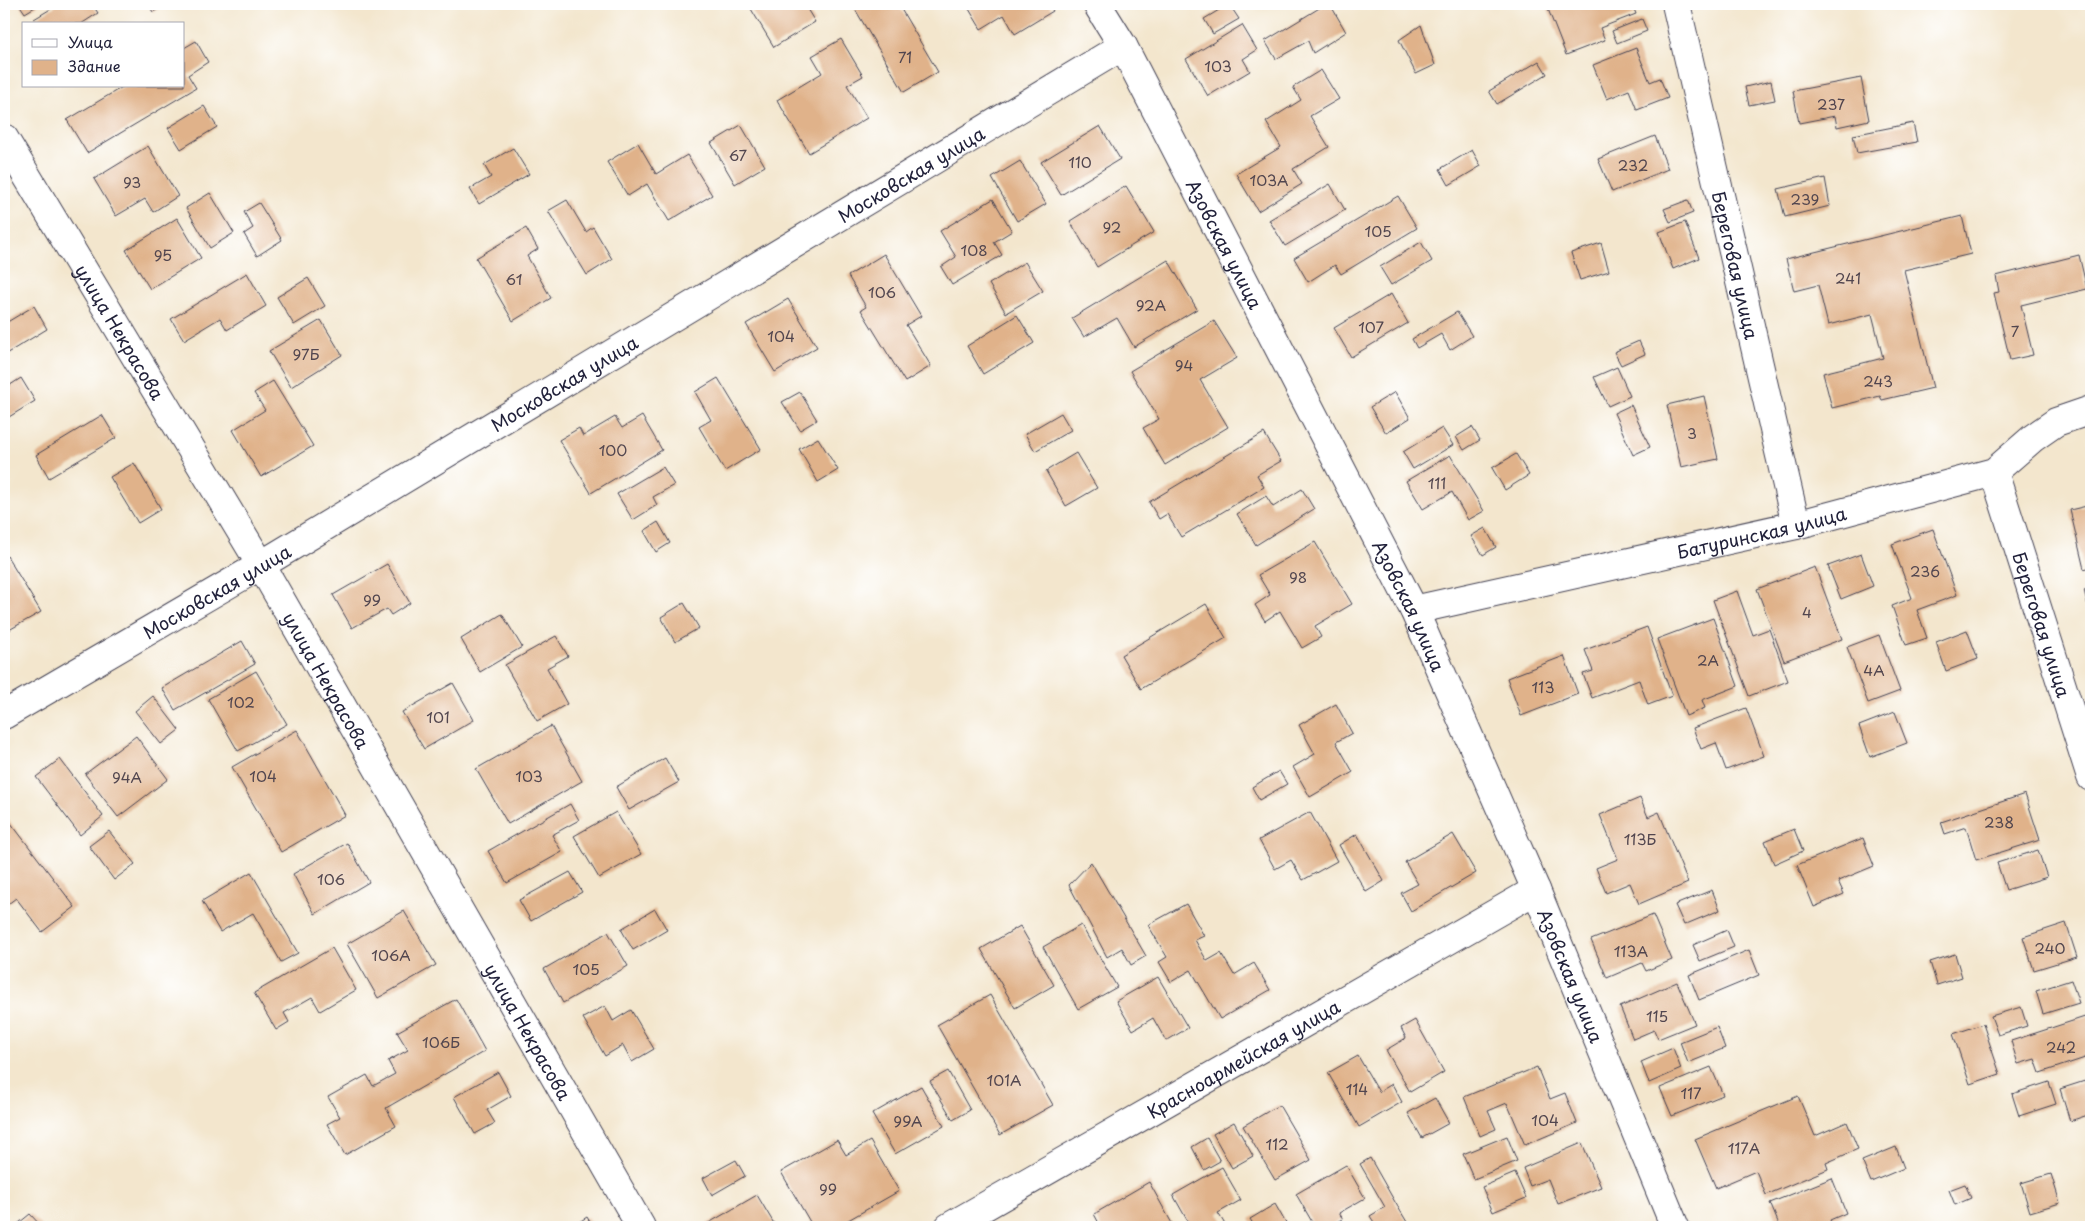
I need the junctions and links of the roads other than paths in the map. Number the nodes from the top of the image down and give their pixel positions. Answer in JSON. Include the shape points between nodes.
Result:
{"nodes":[{"id":1,"x":1098,"y":4,"type":"edge"},
{"id":2,"x":1676,"y":4,"type":"edge"},
{"id":3,"x":1123,"y":46,"type":"junction"},
{"id":4,"x":4,"y":138,"type":"edge"},
{"id":5,"x":2091,"y":410,"type":"edge"},
{"id":6,"x":1994,"y":472,"type":"junction"},
{"id":7,"x":1796,"y":525,"type":"junction"},
{"id":8,"x":261,"y":565,"type":"junction"},
{"id":9,"x":1414,"y":610,"type":"junction"},
{"id":10,"x":4,"y":715,"type":"edge"},
{"id":11,"x":2091,"y":776,"type":"edge"},
{"id":12,"x":1536,"y":890,"type":"junction"},
{"id":13,"x":641,"y":1227,"type":"edge"},
{"id":14,"x":949,"y":1227,"type":"edge"},
{"id":15,"x":1675,"y":1227,"type":"edge"}],
"edges":[{"from":1,"to":3,"type":"street","name":"Азовская улица"},
{"from":2,"to":7,"type":"street","name":"Береговая улица"},
{"from":3,"to":8,"type":"street","name":"Московская улица"},
{"from":3,"to":9,"type":"street","name":"Азовская улица"},
{"from":4,"to":8,"type":"street","name":"улица Некрасова"},
{"from":5,"to":6,"type":"street","name":"Батуринская улица","via":[[2056,422]]},
{"from":6,"to":7,"type":"street","name":"Батуринская улица"},
{"from":6,"to":11,"type":"street","name":"Береговая улица"},
{"from":7,"to":9,"type":"street","name":"Батуринская улица"},
{"from":8,"to":10,"type":"street","name":"Московская улица"},
{"from":8,"to":13,"type":"street","name":"улица Некрасова"},
{"from":9,"to":12,"type":"street","name":"Азовская улица"},
{"from":12,"to":14,"type":"street","name":"Красноармейская улица"},
{"from":12,"to":15,"type":"street","name":"Азовская улица"}]}
